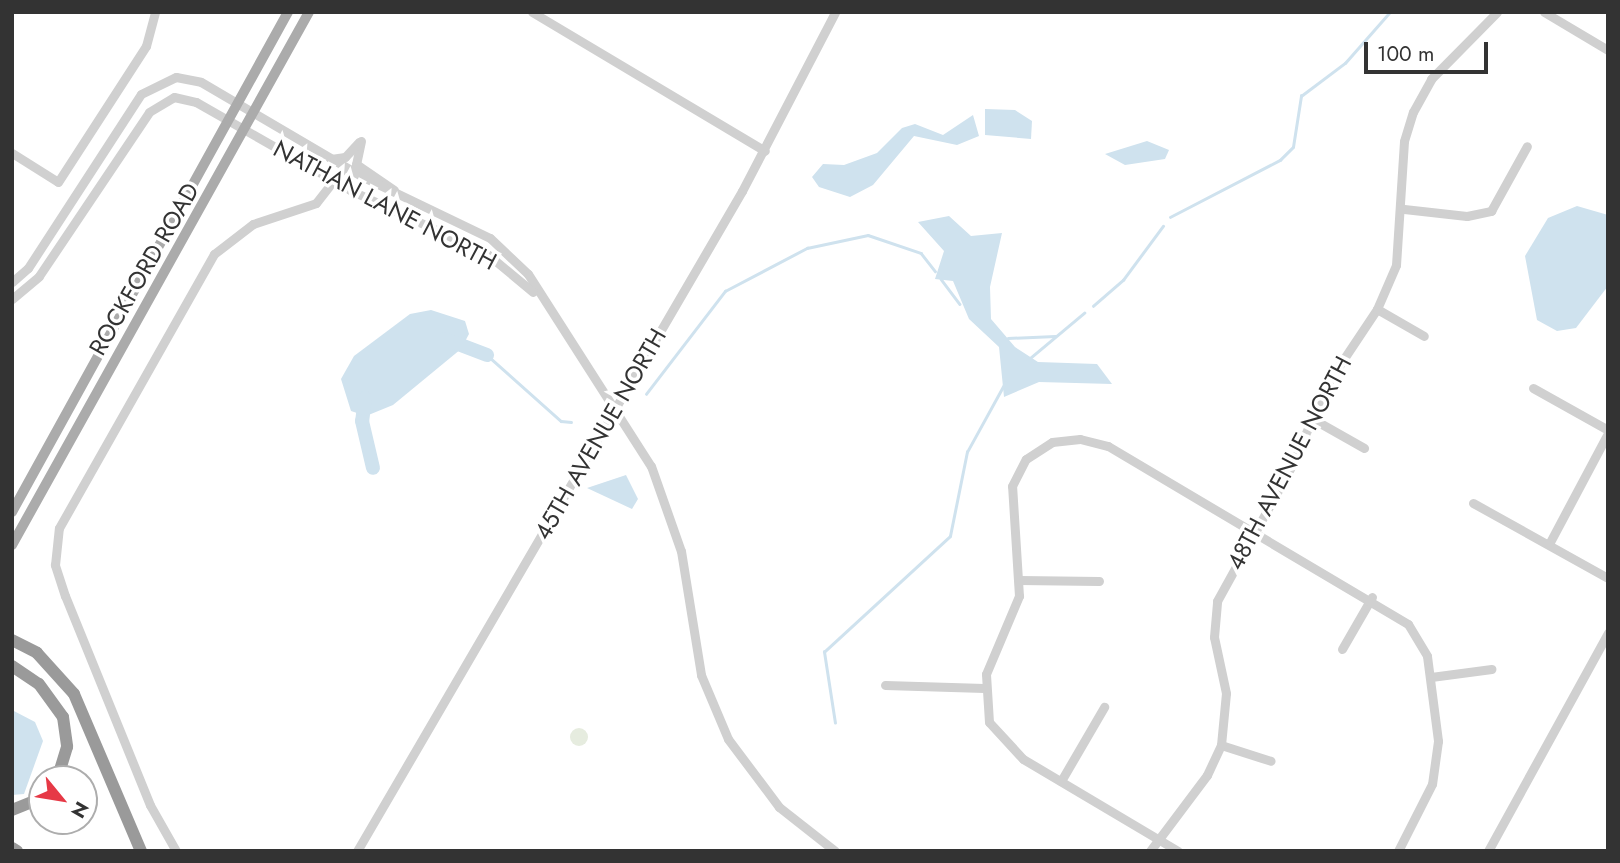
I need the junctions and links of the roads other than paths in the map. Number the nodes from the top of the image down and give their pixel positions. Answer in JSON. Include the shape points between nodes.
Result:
{"nodes":[{"id":1,"x":155,"y":12,"type":"edge"},
{"id":2,"x":288,"y":12,"type":"edge"},
{"id":3,"x":309,"y":12,"type":"edge"},
{"id":4,"x":532,"y":12,"type":"edge"},
{"id":5,"x":835,"y":12,"type":"edge"},
{"id":6,"x":1497,"y":12,"type":"edge"},
{"id":7,"x":1544,"y":12,"type":"edge"},
{"id":8,"x":1608,"y":50,"type":"edge"},
{"id":9,"x":240,"y":104,"type":"junction"},
{"id":10,"x":254,"y":116,"type":"junction"},
{"id":11,"x":231,"y":121,"type":"junction"},
{"id":12,"x":247,"y":131,"type":"junction"},
{"id":13,"x":1527,"y":146,"type":"dead end"},
{"id":14,"x":765,"y":151,"type":"junction"},
{"id":15,"x":12,"y":153,"type":"edge"},
{"id":16,"x":330,"y":159,"type":"junction"},
{"id":17,"x":344,"y":167,"type":"junction"},
{"id":18,"x":335,"y":182,"type":"junction"},
{"id":19,"x":399,"y":195,"type":"junction"},
{"id":20,"x":1404,"y":209,"type":"junction"},
{"id":21,"x":12,"y":282,"type":"edge"},
{"id":22,"x":534,"y":293,"type":"junction"},
{"id":23,"x":12,"y":299,"type":"edge"},
{"id":24,"x":1377,"y":309,"type":"junction"},
{"id":25,"x":1424,"y":336,"type":"dead end"},
{"id":26,"x":1533,"y":388,"type":"dead end"},
{"id":27,"x":614,"y":410,"type":"junction"},
{"id":28,"x":1311,"y":418,"type":"junction"},
{"id":29,"x":1608,"y":432,"type":"edge"},
{"id":30,"x":1364,"y":447,"type":"dead end"},
{"id":31,"x":1474,"y":503,"type":"dead end"},
{"id":32,"x":12,"y":512,"type":"edge"},
{"id":33,"x":1255,"y":531,"type":"junction"},
{"id":34,"x":1549,"y":544,"type":"junction"},
{"id":35,"x":12,"y":545,"type":"edge"},
{"id":36,"x":1608,"y":578,"type":"edge"},
{"id":37,"x":1019,"y":580,"type":"junction"},
{"id":38,"x":1099,"y":581,"type":"dead end"},
{"id":39,"x":1372,"y":597,"type":"junction"},
{"id":40,"x":1608,"y":633,"type":"edge"},
{"id":41,"x":12,"y":640,"type":"edge"},
{"id":42,"x":1342,"y":649,"type":"dead end"},
{"id":43,"x":12,"y":666,"type":"edge"},
{"id":44,"x":1491,"y":669,"type":"dead end"},
{"id":45,"x":1431,"y":677,"type":"junction"},
{"id":46,"x":886,"y":685,"type":"dead end"},
{"id":47,"x":984,"y":688,"type":"junction"},
{"id":48,"x":1104,"y":707,"type":"dead end"},
{"id":49,"x":1221,"y":746,"type":"junction"},
{"id":50,"x":1271,"y":761,"type":"dead end"},
{"id":51,"x":61,"y":765,"type":"edge"},
{"id":52,"x":1061,"y":781,"type":"junction"},
{"id":53,"x":1158,"y":839,"type":"junction"},
{"id":54,"x":12,"y":848,"type":"edge"},
{"id":55,"x":17,"y":851,"type":"edge"},
{"id":56,"x":141,"y":851,"type":"edge"},
{"id":57,"x":176,"y":851,"type":"edge"},
{"id":58,"x":357,"y":851,"type":"edge"},
{"id":59,"x":835,"y":851,"type":"edge"},
{"id":60,"x":1150,"y":851,"type":"edge"},
{"id":61,"x":1178,"y":851,"type":"edge"},
{"id":62,"x":1398,"y":851,"type":"edge"},
{"id":63,"x":1488,"y":851,"type":"edge"}],
"edges":[{"from":1,"to":15,"type":"street","via":[[146,46],[58,182]]},
{"from":2,"to":9,"type":"main road","name":"ROCKFORD ROAD"},
{"from":3,"to":10,"type":"main road","name":"ROCKFORD ROAD"},
{"from":4,"to":14,"type":"street"},
{"from":5,"to":14,"type":"street","name":"45TH AVENUE NORTH"},
{"from":6,"to":20,"type":"street","name":"48TH AVENUE NORTH","via":[[1431,79],[1413,112],[1402,163]]},
{"from":7,"to":8,"type":"street"},
{"from":9,"to":10,"type":"street","name":"NATHAN LANE NORTH"},
{"from":9,"to":11,"type":"main road","name":"ROCKFORD ROAD"},
{"from":9,"to":21,"type":"street","name":"NATHAN LANE NORTH","via":[[201,82],[176,77],[149,87],[28,268]]},
{"from":10,"to":12,"type":"main road","name":"ROCKFORD ROAD"},
{"from":10,"to":16,"type":"street","name":"NATHAN LANE NORTH"},
{"from":11,"to":12,"type":"street","name":"NATHAN LANE NORTH"},
{"from":11,"to":23,"type":"street","name":"NATHAN LANE NORTH","via":[[188,98],[161,101],[39,276]]},
{"from":11,"to":32,"type":"main road","name":"ROCKFORD ROAD"},
{"from":12,"to":18,"type":"street","name":"NATHAN LANE NORTH"},
{"from":12,"to":35,"type":"main road","name":"ROCKFORD ROAD"},
{"from":13,"to":20,"type":"street","via":[[1491,211],[1467,216]]},
{"from":14,"to":27,"type":"street","name":"45TH AVENUE NORTH"},
{"from":16,"to":17,"type":"street","name":"NATHAN LANE NORTH"},
{"from":16,"to":19,"type":"street","via":[[348,155],[361,141],[355,164]]},
{"from":17,"to":18,"type":"street"},
{"from":17,"to":19,"type":"street","name":"NATHAN LANE NORTH"},
{"from":18,"to":22,"type":"street","name":"NATHAN LANE NORTH","via":[[486,253]]},
{"from":18,"to":57,"type":"street","via":[[309,208],[253,224],[214,254],[62,520],[54,553],[65,596],[134,769]]},
{"from":19,"to":22,"type":"street","name":"NATHAN LANE NORTH","via":[[491,238],[528,274]]},
{"from":20,"to":24,"type":"street","name":"48TH AVENUE NORTH","via":[[1396,265]]},
{"from":22,"to":27,"type":"street","name":"NATHAN LANE NORTH"},
{"from":24,"to":25,"type":"street"},
{"from":24,"to":28,"type":"street","name":"48TH AVENUE NORTH"},
{"from":26,"to":29,"type":"street"},
{"from":27,"to":58,"type":"street","name":"45TH AVENUE NORTH"},
{"from":27,"to":59,"type":"street","name":"NATHAN LANE NORTH","via":[[650,466],[673,522],[696,657],[719,723],[779,807]]},
{"from":28,"to":30,"type":"street"},
{"from":28,"to":33,"type":"street","name":"48TH AVENUE NORTH"},
{"from":29,"to":34,"type":"street"},
{"from":31,"to":34,"type":"street"},
{"from":33,"to":37,"type":"street","via":[[1108,446],[1066,439],[1039,449],[1012,486]]},
{"from":33,"to":39,"type":"street"},
{"from":33,"to":49,"type":"street","name":"48TH AVENUE NORTH","via":[[1215,610],[1226,693]]},
{"from":34,"to":36,"type":"street"},
{"from":37,"to":38,"type":"street"},
{"from":37,"to":47,"type":"street","via":[[1014,614]]},
{"from":39,"to":42,"type":"street"},
{"from":39,"to":45,"type":"street","via":[[1408,624]]},
{"from":40,"to":63,"type":"street"},
{"from":41,"to":56,"type":"highway","via":[[37,653],[74,694]]},
{"from":43,"to":51,"type":"highway","via":[[39,684],[63,717],[67,747]]},
{"from":44,"to":45,"type":"street"},
{"from":45,"to":62,"type":"street","via":[[1437,761]]},
{"from":46,"to":47,"type":"street"},
{"from":47,"to":52,"type":"street","via":[[998,736]]},
{"from":48,"to":52,"type":"street"},
{"from":49,"to":50,"type":"street"},
{"from":49,"to":53,"type":"street","name":"48TH AVENUE NORTH","via":[[1207,775]]},
{"from":52,"to":53,"type":"street"},
{"from":53,"to":60,"type":"street","name":"48TH AVENUE NORTH"},
{"from":53,"to":61,"type":"street"},
{"from":54,"to":55,"type":"highway"}]}
